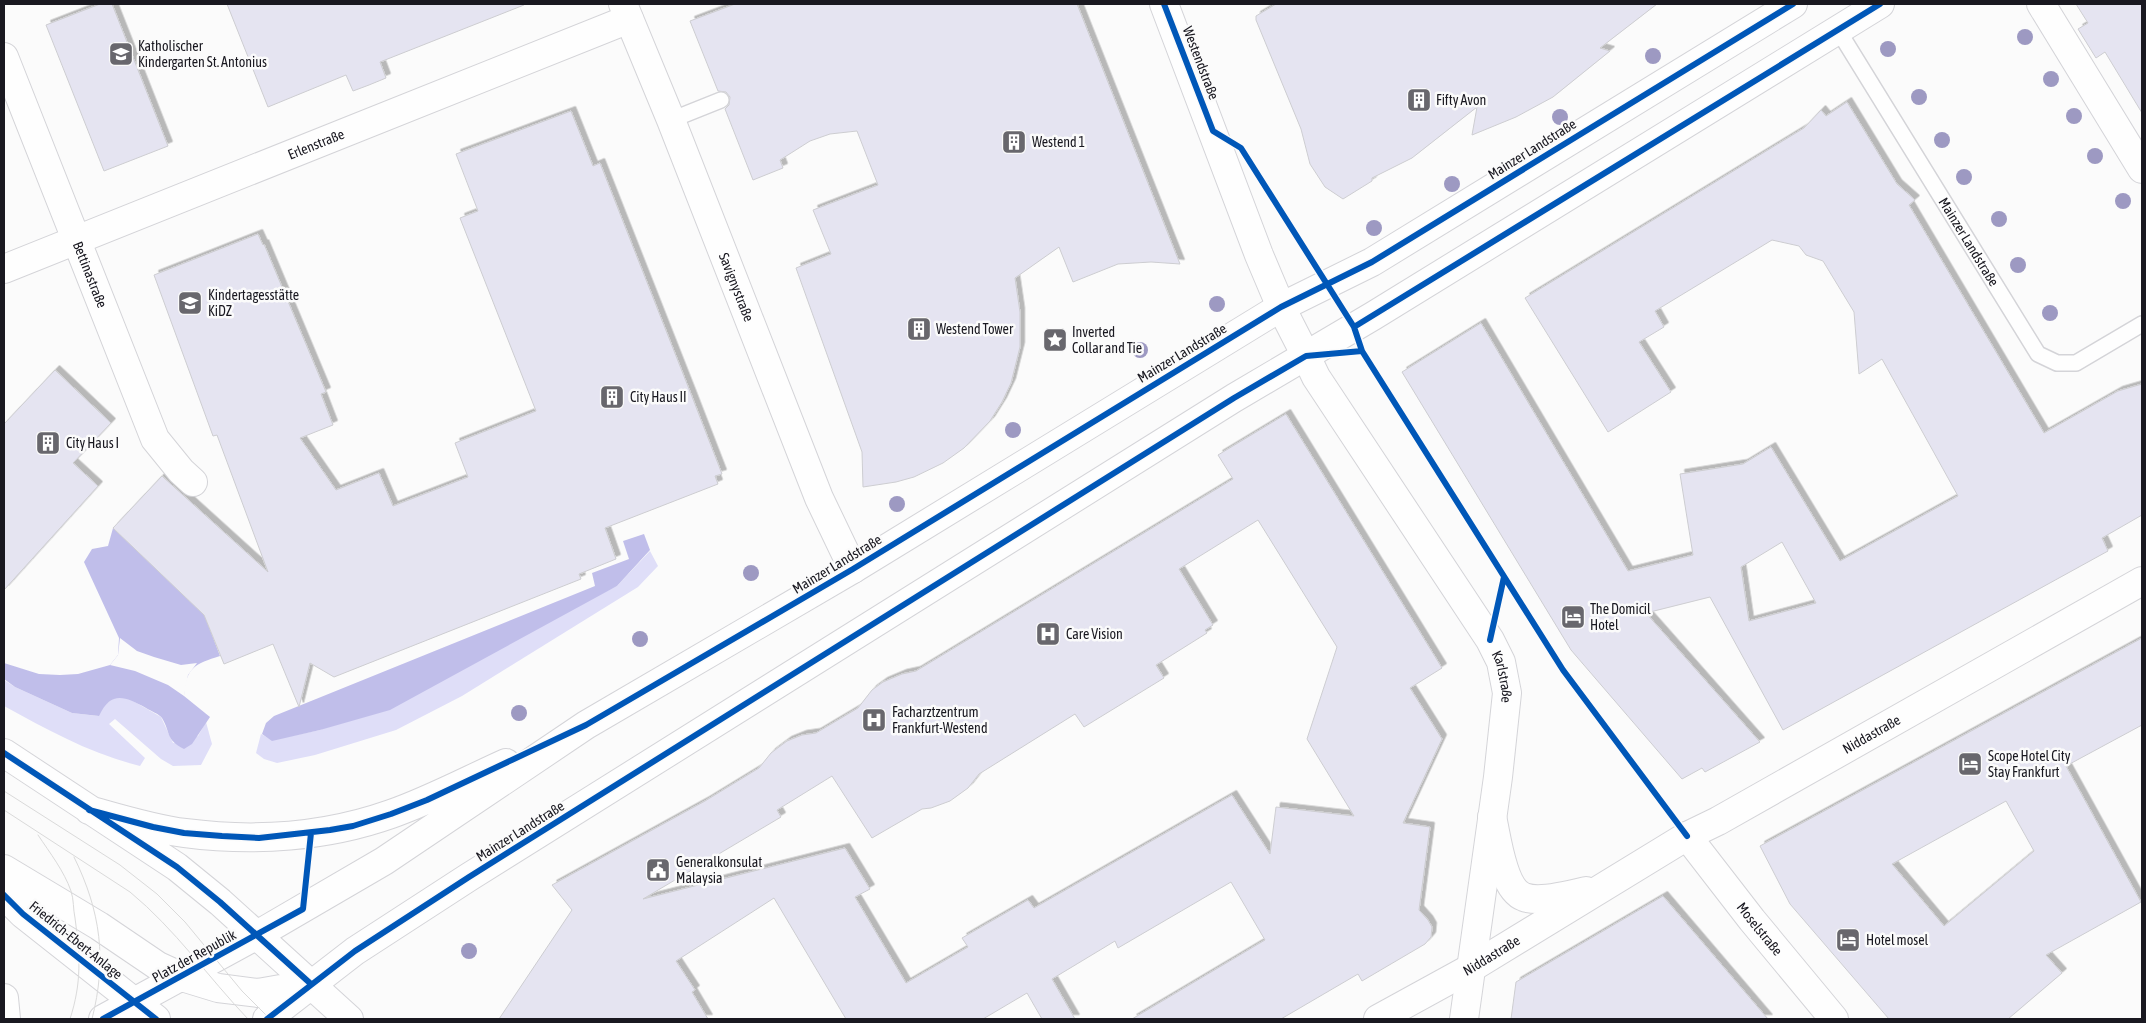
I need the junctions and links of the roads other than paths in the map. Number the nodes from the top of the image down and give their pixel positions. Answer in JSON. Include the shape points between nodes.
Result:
{"nodes":[{"id":1,"x":1164,"y":4,"type":"edge"},
{"id":2,"x":1793,"y":4,"type":"edge"},
{"id":3,"x":1880,"y":4,"type":"edge"},
{"id":4,"x":2041,"y":4,"type":"edge"},
{"id":5,"x":626,"y":11,"type":"edge"},
{"id":6,"x":1838,"y":30,"type":"junction"},
{"id":7,"x":4,"y":57,"type":"edge"},
{"id":8,"x":721,"y":100,"type":"dead end"},
{"id":9,"x":671,"y":120,"type":"junction"},
{"id":10,"x":2142,"y":169,"type":"edge"},
{"id":11,"x":77,"y":240,"type":"junction"},
{"id":12,"x":4,"y":269,"type":"edge"},
{"id":13,"x":1281,"y":307,"type":"junction"},
{"id":14,"x":2142,"y":324,"type":"edge"},
{"id":15,"x":1306,"y":356,"type":"junction"},
{"id":16,"x":193,"y":482,"type":"dead end"},
{"id":17,"x":853,"y":569,"type":"junction"},
{"id":18,"x":2142,"y":580,"type":"edge"},
{"id":19,"x":586,"y":726,"type":"junction"},
{"id":20,"x":4,"y":753,"type":"edge"},
{"id":21,"x":89,"y":810,"type":"junction"},
{"id":22,"x":1492,"y":816,"type":"junction"},
{"id":23,"x":1687,"y":836,"type":"junction"},
{"id":24,"x":4,"y":869,"type":"edge"},
{"id":25,"x":1602,"y":888,"type":"junction"},
{"id":26,"x":4,"y":895,"type":"edge"},
{"id":27,"x":257,"y":935,"type":"junction"},
{"id":28,"x":1472,"y":968,"type":"junction"},
{"id":29,"x":182,"y":977,"type":"junction"},
{"id":30,"x":311,"y":984,"type":"junction"},
{"id":31,"x":4,"y":998,"type":"edge"},
{"id":32,"x":134,"y":1004,"type":"junction"},
{"id":33,"x":6,"y":1019,"type":"edge"},
{"id":34,"x":103,"y":1019,"type":"edge"},
{"id":35,"x":156,"y":1019,"type":"edge"},
{"id":36,"x":267,"y":1019,"type":"edge"},
{"id":37,"x":349,"y":1019,"type":"edge"},
{"id":38,"x":1378,"y":1019,"type":"edge"},
{"id":39,"x":1464,"y":1019,"type":"edge"},
{"id":40,"x":1834,"y":1019,"type":"edge"}],
"edges":[{"from":1,"to":13,"type":"main road","name":"Westendstraße"},
{"from":2,"to":13,"type":"main road","name":"Mainzer Landstraße","via":[[1372,262]]},
{"from":3,"to":6,"type":"main road","name":"Mainzer Landstraße"},
{"from":4,"to":10,"type":"main road"},
{"from":5,"to":9,"type":"main road","name":"Savignystraße"},
{"from":5,"to":11,"type":"main road","name":"Erlenstraße","via":[[353,130]]},
{"from":6,"to":14,"type":"lane","name":"Mainzer Landstraße","via":[[2038,354],[2057,364],[2076,363]]},
{"from":6,"to":15,"type":"main road","name":"Mainzer Landstraße"},
{"from":7,"to":11,"type":"main road","name":"Bettinastraße"},
{"from":8,"to":9,"type":"lane"},
{"from":9,"to":17,"type":"main road","name":"Savignystraße","via":[[819,498]]},
{"from":11,"to":12,"type":"main road","name":"Erlenstraße"},
{"from":11,"to":16,"type":"main road","name":"Bettinastraße","via":[[155,439]]},
{"from":13,"to":15,"type":"main road","name":"Westendstraße"},
{"from":13,"to":17,"type":"main road","name":"Mainzer Landstraße"},
{"from":15,"to":22,"type":"main road","name":"Karlstraße","via":[[1316,377],[1490,640],[1501,662],[1507,693]]},
{"from":15,"to":30,"type":"main road","name":"Mainzer Landstraße","via":[[478,872],[355,951]]},
{"from":17,"to":19,"type":"main road","name":"Mainzer Landstraße"},
{"from":18,"to":23,"type":"main road","name":"Niddastraße"},
{"from":19,"to":21,"type":"main road","via":[[418,803],[376,819],[330,830],[259,838],[184,833]]},
{"from":19,"to":27,"type":"main road","name":"Mainzer Landstraße","via":[[384,861]]},
{"from":20,"to":21,"type":"main road"},
{"from":21,"to":27,"type":"main road","via":[[176,867]]},
{"from":22,"to":25,"type":"main road","name":"Niddastraße","via":[[1506,875],[1524,897],[1560,897]]},
{"from":22,"to":28,"type":"main road","name":"Karlstraße"},
{"from":23,"to":25,"type":"main road","name":"Niddastraße"},
{"from":23,"to":40,"type":"main road","name":"Moselstraße"},
{"from":24,"to":29,"type":"main road","via":[[158,966]]},
{"from":25,"to":28,"type":"main road","name":"Niddastraße"},
{"from":26,"to":32,"type":"main road","name":"Friedrich-Ebert-Anlage"},
{"from":27,"to":29,"type":"main road","name":"Platz der Republik"},
{"from":27,"to":30,"type":"main road","name":"Platz der Republik"},
{"from":28,"to":38,"type":"main road","name":"Niddastraße"},
{"from":28,"to":39,"type":"main road","name":"Karlstraße"},
{"from":29,"to":30,"type":"main road","via":[[218,988],[258,993]]},
{"from":29,"to":32,"type":"main road","name":"Platz der Republik"},
{"from":30,"to":36,"type":"main road"},
{"from":30,"to":37,"type":"main road","name":"Platz der Republik"},
{"from":31,"to":33,"type":"main road"},
{"from":32,"to":34,"type":"main road"},
{"from":32,"to":35,"type":"main road"}]}
